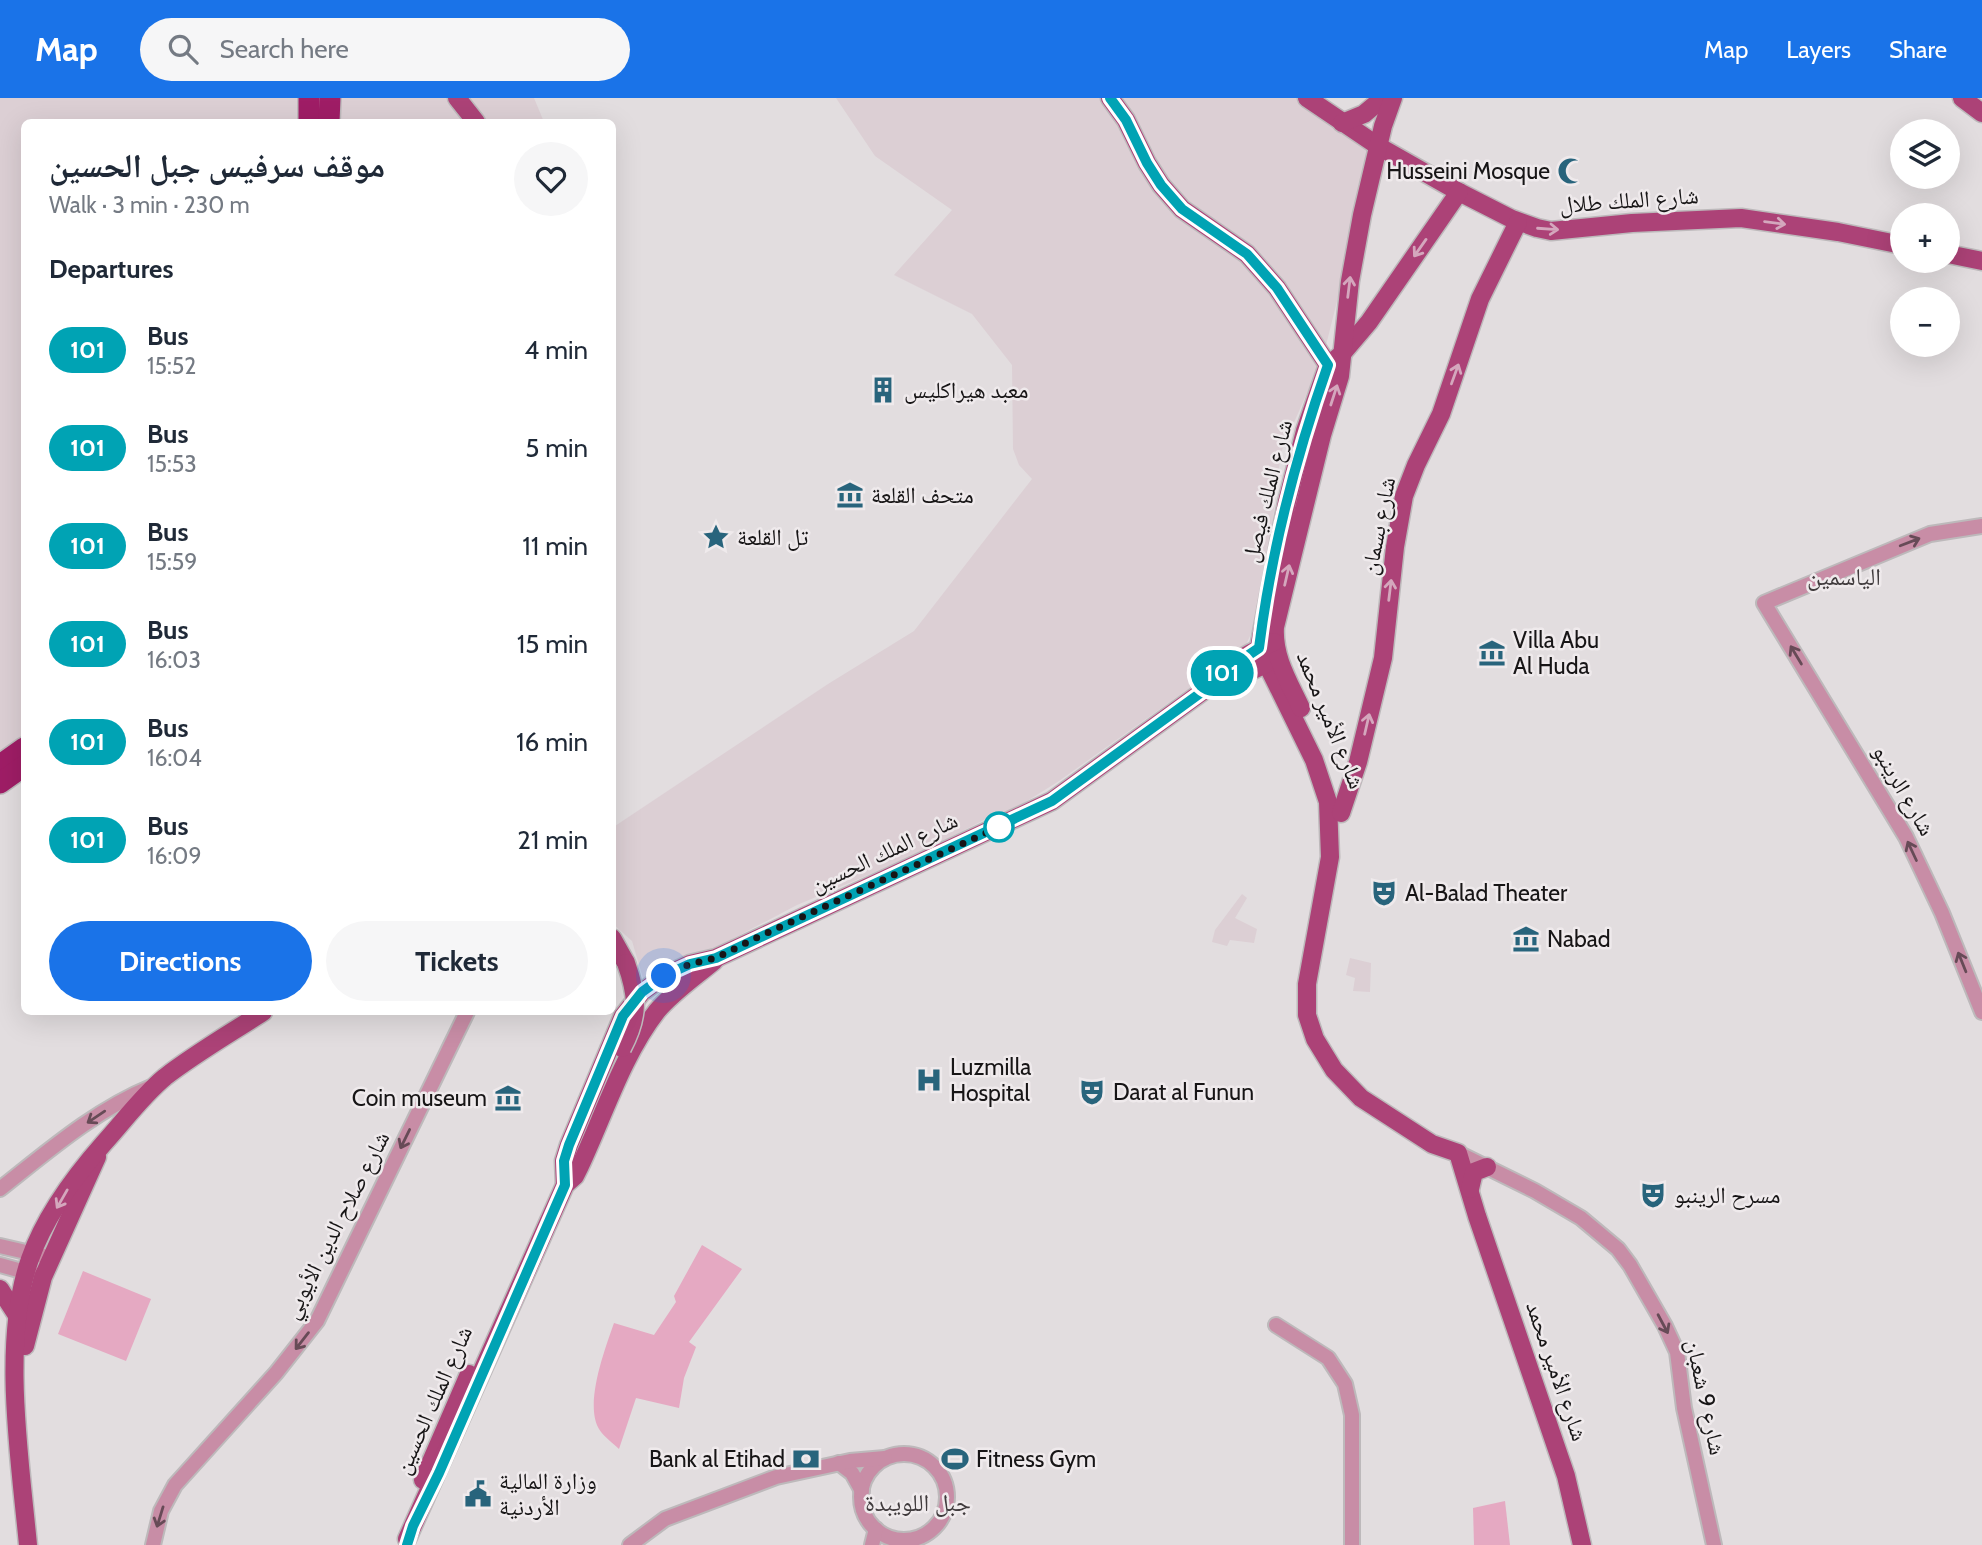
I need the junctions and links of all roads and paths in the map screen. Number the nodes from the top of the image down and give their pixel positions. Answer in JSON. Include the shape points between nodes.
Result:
{"nodes":[{"id":1,"x":309,"y":98,"type":"edge"},
{"id":2,"x":330,"y":98,"type":"edge"},
{"id":3,"x":457,"y":98,"type":"edge"},
{"id":4,"x":1110,"y":98,"type":"edge"},
{"id":5,"x":1307,"y":98,"type":"edge"},
{"id":6,"x":1383,"y":98,"type":"edge"},
{"id":7,"x":1393,"y":98,"type":"edge"},
{"id":8,"x":1962,"y":98,"type":"edge"},
{"id":9,"x":1982,"y":113,"type":"edge"},
{"id":10,"x":309,"y":119,"type":"edge"},
{"id":11,"x":329,"y":119,"type":"edge"},
{"id":12,"x":474,"y":119,"type":"edge"},
{"id":13,"x":1342,"y":123,"type":"junction"},
{"id":14,"x":1378,"y":146,"type":"junction"},
{"id":15,"x":1459,"y":192,"type":"junction"},
{"id":16,"x":1518,"y":222,"type":"junction"},
{"id":17,"x":1890,"y":243,"type":"edge"},
{"id":18,"x":1960,"y":256,"type":"edge"},
{"id":19,"x":1982,"y":261,"type":"edge"},
{"id":20,"x":1335,"y":360,"type":"junction"},
{"id":21,"x":1982,"y":526,"type":"edge"},
{"id":22,"x":1269,"y":653,"type":"junction"},
{"id":23,"x":21,"y":750,"type":"edge"},
{"id":24,"x":0,"y":765,"type":"edge"},
{"id":25,"x":21,"y":768,"type":"edge"},
{"id":26,"x":0,"y":783,"type":"edge"},
{"id":27,"x":1341,"y":813,"type":"junction"},
{"id":28,"x":1330,"y":857,"type":"junction"},
{"id":29,"x":616,"y":945,"type":"edge"},
{"id":30,"x":716,"y":958,"type":"junction"},
{"id":31,"x":651,"y":986,"type":"junction"},
{"id":32,"x":667,"y":1001,"type":"junction"},
{"id":33,"x":1982,"y":1012,"type":"edge"},
{"id":34,"x":258,"y":1015,"type":"edge"},
{"id":35,"x":466,"y":1015,"type":"edge"},
{"id":36,"x":156,"y":1085,"type":"junction"},
{"id":37,"x":102,"y":1144,"type":"junction"},
{"id":38,"x":1433,"y":1144,"type":"junction"},
{"id":39,"x":1458,"y":1153,"type":"junction"},
{"id":40,"x":1487,"y":1167,"type":"junction"},
{"id":41,"x":565,"y":1185,"type":"junction"},
{"id":42,"x":0,"y":1189,"type":"edge"},
{"id":43,"x":1470,"y":1189,"type":"junction"},
{"id":44,"x":1477,"y":1216,"type":"junction"},
{"id":45,"x":0,"y":1246,"type":"edge"},
{"id":46,"x":32,"y":1254,"type":"junction"},
{"id":47,"x":52,"y":1258,"type":"junction"},
{"id":48,"x":0,"y":1265,"type":"edge"},
{"id":49,"x":35,"y":1275,"type":"junction"},
{"id":50,"x":0,"y":1289,"type":"edge"},
{"id":51,"x":18,"y":1317,"type":"junction"},
{"id":52,"x":1276,"y":1325,"type":"dead end"},
{"id":53,"x":17,"y":1419,"type":"junction"},
{"id":54,"x":885,"y":1458,"type":"junction"},
{"id":55,"x":839,"y":1463,"type":"junction"},
{"id":56,"x":862,"y":1490,"type":"junction"},
{"id":57,"x":876,"y":1529,"type":"junction"},
{"id":58,"x":926,"y":1539,"type":"edge"},
{"id":59,"x":407,"y":1542,"type":"edge"},
{"id":60,"x":28,"y":1545,"type":"edge"},
{"id":61,"x":153,"y":1545,"type":"edge"},
{"id":62,"x":630,"y":1545,"type":"edge"},
{"id":63,"x":872,"y":1545,"type":"edge"},
{"id":64,"x":1352,"y":1545,"type":"edge"},
{"id":65,"x":1581,"y":1545,"type":"edge"},
{"id":66,"x":1714,"y":1545,"type":"edge"}],
"edges":[{"from":1,"to":10,"type":"highway"},
{"from":2,"to":11,"type":"highway"},
{"from":3,"to":12,"type":"main road"},
{"from":4,"to":20,"type":"main road","via":[[1161,185],[1182,209],[1247,254]]},
{"from":5,"to":13,"type":"main road","name":"شارع الملك طلال"},
{"from":6,"to":13,"type":"main road","via":[[1364,114]]},
{"from":7,"to":14,"type":"main road","name":"شارع الملك فيصل"},
{"from":8,"to":9,"type":"main road"},
{"from":13,"to":14,"type":"main road","name":"شارع الملك طلال"},
{"from":14,"to":15,"type":"main road","name":"شارع الملك طلال"},
{"from":20,"to":14,"type":"main road","name":"شارع الملك فيصل","one_way":true},
{"from":15,"to":16,"type":"main road","name":"شارع الملك طلال"},
{"from":15,"to":20,"type":"main road","one_way":true,"via":[[1369,322]]},
{"from":16,"to":17,"type":"main road","name":"شارع الملك طلال","one_way":true,"via":[[1551,231],[1741,218]]},
{"from":27,"to":16,"type":"main road","name":"شارع بسمان","one_way":true,"via":[[1383,658],[1404,496],[1441,414],[1480,299]]},
{"from":18,"to":19,"type":"main road"},
{"from":20,"to":22,"type":"main road","name":"شارع الملك فيصل","via":[[1340,376]]},
{"from":33,"to":21,"type":"street","name":"شارع الرينبو","one_way":true,"via":[[1906,837],[1763,603],[1930,534]]},
{"from":22,"to":27,"type":"main road","name":"شارع الأمير محمد","via":[[1324,754]]},
{"from":22,"to":28,"type":"main road","name":"شارع الأمير محمد","via":[[1322,778],[1330,817]]},
{"from":22,"to":30,"type":"main road","name":"شارع الملك الحسين","via":[[1216,677],[1206,689],[1052,801]]},
{"from":23,"to":24,"type":"highway"},
{"from":25,"to":26,"type":"highway"},
{"from":27,"to":28,"type":"main road","name":"شارع الأمير محمد"},
{"from":28,"to":38,"type":"main road","name":"شارع الأمير محمد","via":[[1307,984],[1307,1015],[1315,1039],[1334,1070],[1361,1098]]},
{"from":29,"to":41,"type":"main road","bridge":true,"via":[[635,993],[632,1027]]},
{"from":30,"to":31,"type":"main road","name":"شارع الملك الحسين","via":[[685,966]]},
{"from":30,"to":32,"type":"main road","name":"شارع الملك الحسين"},
{"from":31,"to":32,"type":"main road"},
{"from":31,"to":41,"type":"main road","name":"شارع الملك الحسين","via":[[623,1016],[601,1063],[564,1161]]},
{"from":32,"to":41,"type":"main road","name":"شارع الملك الحسين","via":[[637,1043],[580,1167]]},
{"from":34,"to":36,"type":"main road"},
{"from":35,"to":61,"type":"street","name":"شارع صلاح الدين الأيوبي","one_way":true,"via":[[317,1321],[175,1485],[161,1511]]},
{"from":36,"to":37,"type":"main road"},
{"from":36,"to":42,"type":"street","one_way":true,"via":[[93,1118]]},
{"from":37,"to":46,"type":"main road","one_way":true,"via":[[72,1181]]},
{"from":37,"to":47,"type":"main road"},
{"from":38,"to":39,"type":"main road","name":"شارع الأمير محمد"},
{"from":38,"to":44,"type":"main road","name":"شارع الأمير محمد"},
{"from":39,"to":40,"type":"street","name":"شارع 9 شعبان"},
{"from":39,"to":43,"type":"main road","name":"شارع الأمير محمد"},
{"from":40,"to":43,"type":"main road","via":[[1474,1172]]},
{"from":40,"to":66,"type":"street","name":"شارع 9 شعبان","one_way":true,"via":[[1581,1217],[1630,1265],[1676,1352]]},
{"from":41,"to":59,"type":"main road","name":"شارع الملك الحسين","via":[[519,1287],[503,1306],[469,1406],[410,1511]]},
{"from":43,"to":44,"type":"main road","name":"شارع الأمير محمد"},
{"from":44,"to":65,"type":"main road","name":"شارع الأمير محمد","via":[[1566,1476]]},
{"from":45,"to":46,"type":"street"},
{"from":46,"to":47,"type":"street"},
{"from":46,"to":49,"type":"main road"},
{"from":47,"to":49,"type":"main road"},
{"from":48,"to":49,"type":"street"},
{"from":49,"to":51,"type":"main road"},
{"from":49,"to":53,"type":"main road"},
{"from":50,"to":51,"type":"main road"},
{"from":51,"to":53,"type":"main road","via":[[14,1361]]},
{"from":52,"to":64,"type":"street","via":[[1328,1358],[1345,1384],[1352,1415]]},
{"from":53,"to":60,"type":"main road"},
{"from":54,"to":55,"type":"street"},
{"from":54,"to":56,"type":"street","via":[[868,1474]]},
{"from":54,"to":58,"type":"street","via":[[921,1457],[942,1476],[947,1493],[944,1514]]},
{"from":55,"to":56,"type":"street"},
{"from":55,"to":62,"type":"street","via":[[776,1477],[702,1504],[666,1519]]},
{"from":56,"to":57,"type":"street","via":[[864,1510]]},
{"from":57,"to":58,"type":"street","via":[[901,1540]]},
{"from":57,"to":63,"type":"street"}]}
